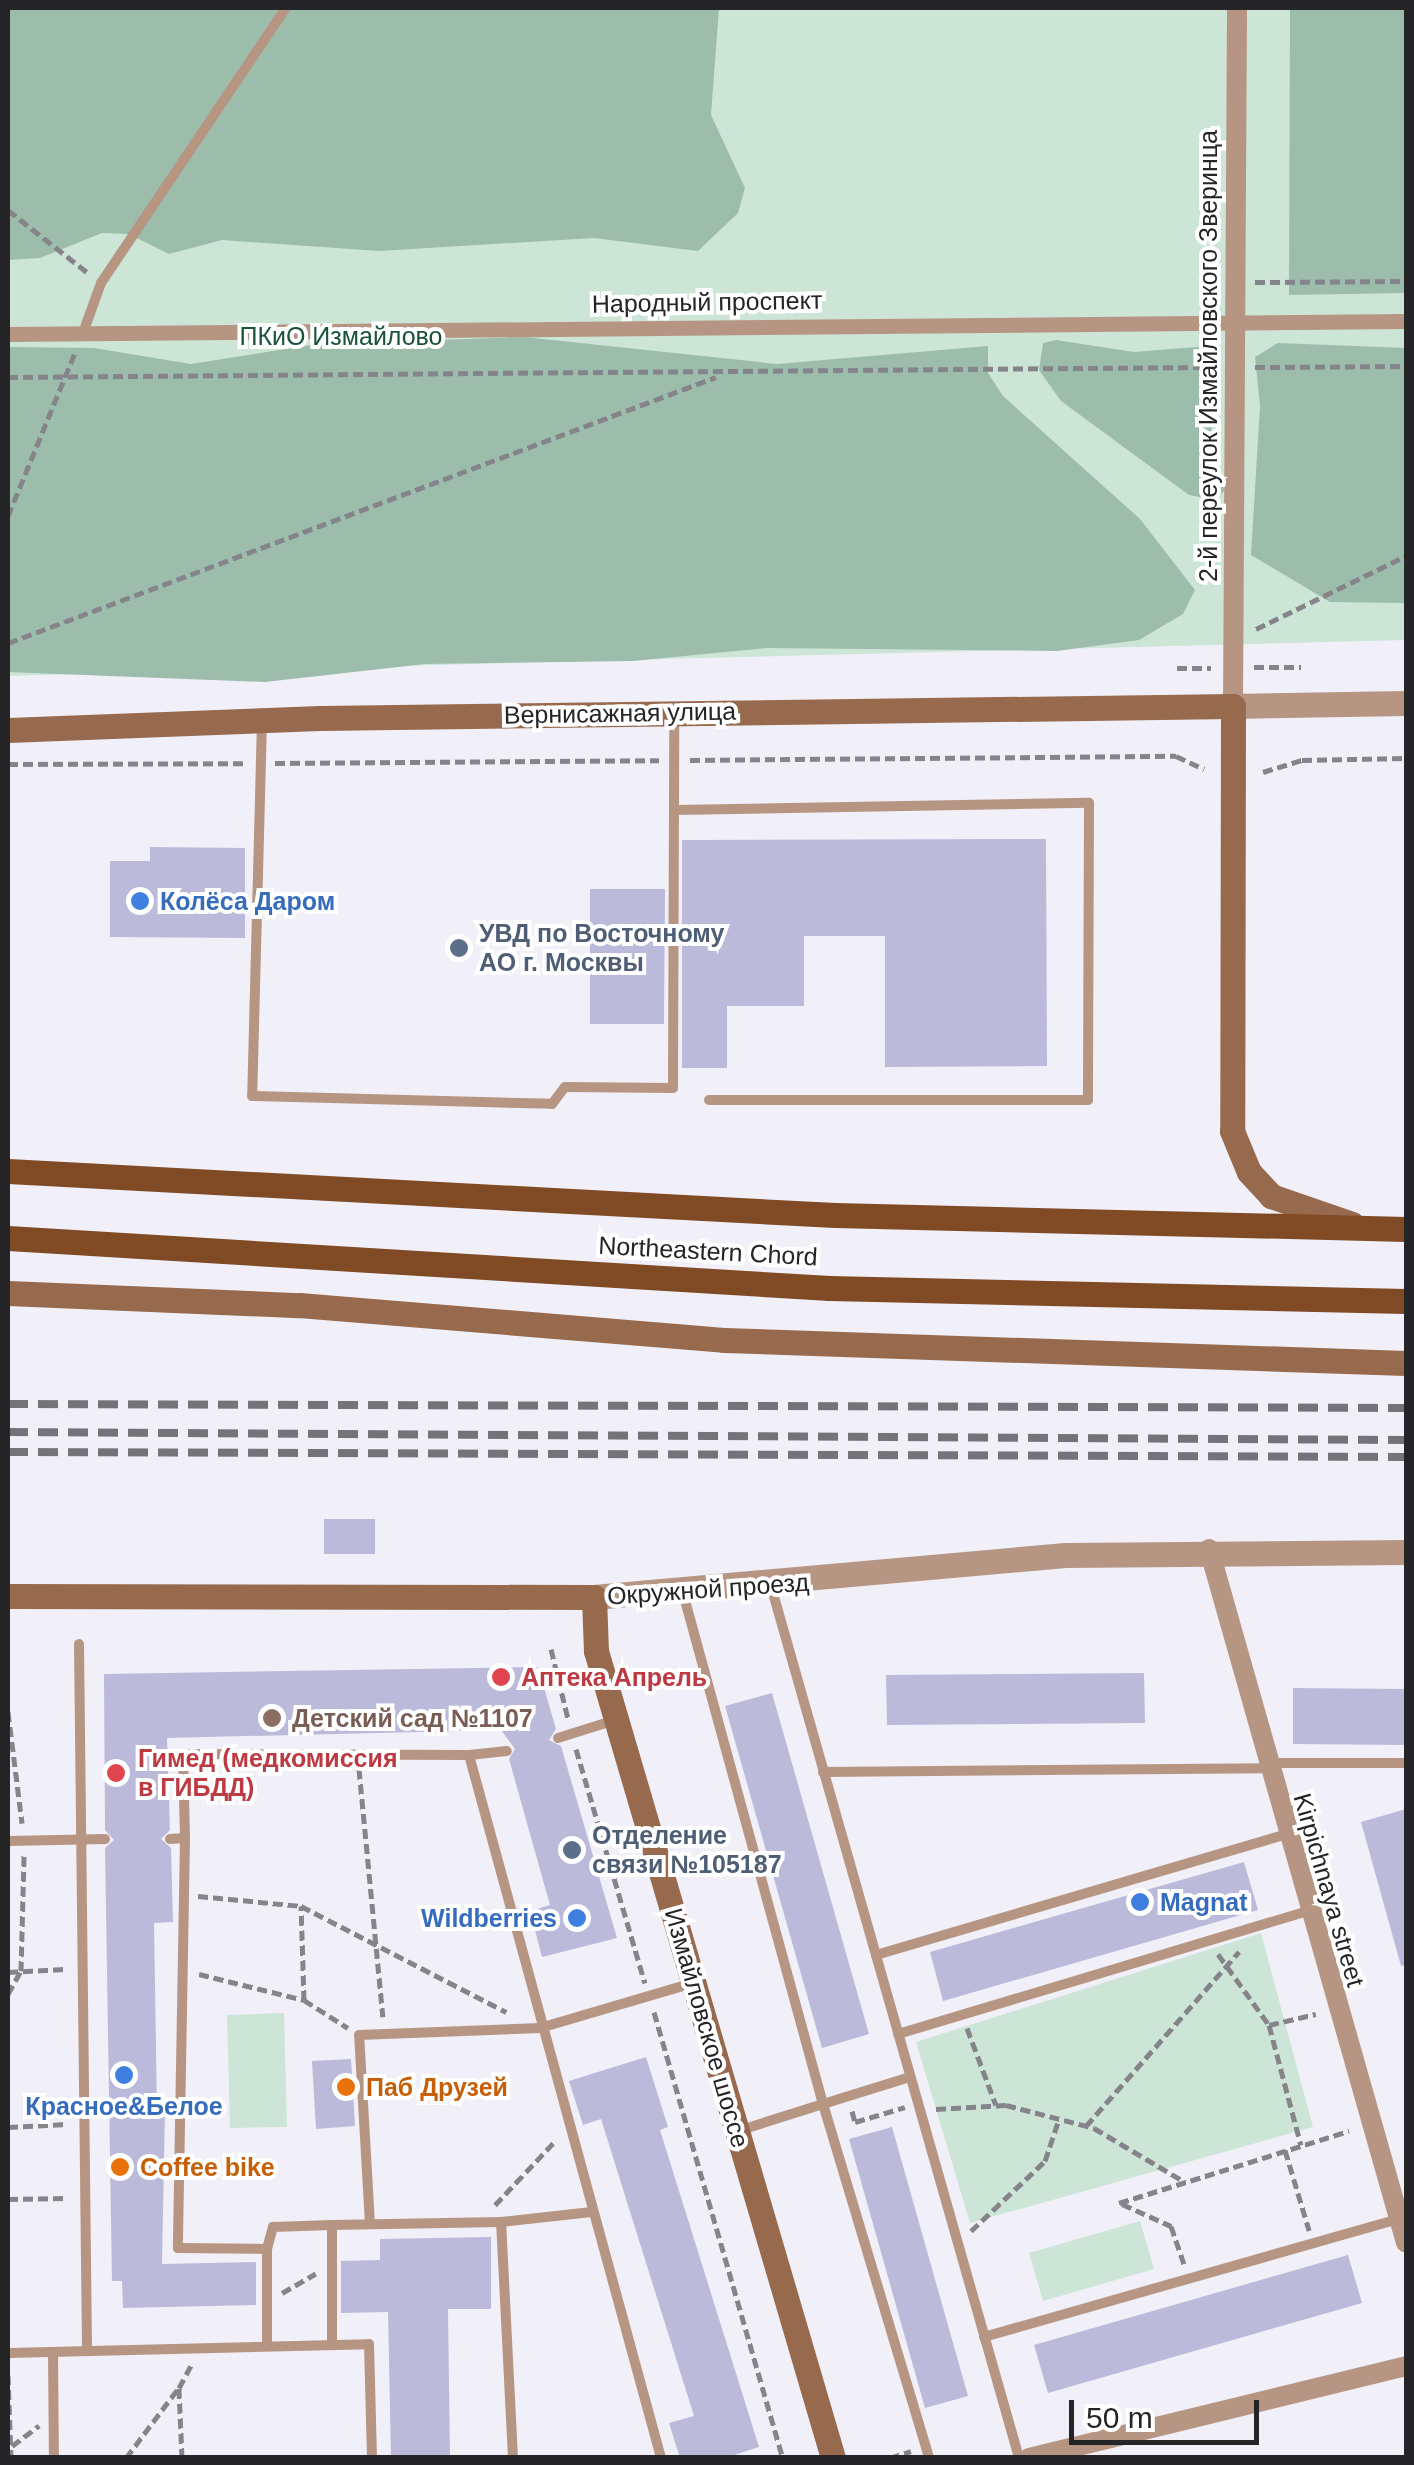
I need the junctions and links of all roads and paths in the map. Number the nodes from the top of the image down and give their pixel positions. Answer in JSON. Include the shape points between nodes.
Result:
{"nodes":[{"id":1,"x":286,"y":8,"type":"edge"},
{"id":2,"x":1237,"y":8,"type":"edge"},
{"id":3,"x":8,"y":210,"type":"edge"},
{"id":4,"x":1232,"y":282,"type":"junction"},
{"id":5,"x":1406,"y":282,"type":"edge"},
{"id":6,"x":100,"y":283,"type":"junction"},
{"id":7,"x":1406,"y":321,"type":"edge"},
{"id":8,"x":1232,"y":323,"type":"junction"},
{"id":9,"x":83,"y":333,"type":"junction"},
{"id":10,"x":8,"y":334,"type":"edge"},
{"id":11,"x":1406,"y":366,"type":"edge"},
{"id":12,"x":1231,"y":367,"type":"junction"},
{"id":13,"x":722,"y":375,"type":"junction"},
{"id":14,"x":8,"y":377,"type":"edge"},
{"id":15,"x":66,"y":377,"type":"junction"},
{"id":16,"x":8,"y":516,"type":"edge"},
{"id":17,"x":1406,"y":556,"type":"edge"},
{"id":18,"x":1232,"y":640,"type":"junction"},
{"id":19,"x":8,"y":643,"type":"edge"},
{"id":20,"x":1302,"y":667,"type":"dead end"},
{"id":21,"x":1177,"y":668,"type":"dead end"},
{"id":22,"x":1211,"y":668,"type":"dead end"},
{"id":23,"x":1246,"y":668,"type":"dead end"},
{"id":24,"x":1406,"y":703,"type":"edge"},
{"id":25,"x":1233,"y":706,"type":"junction"},
{"id":26,"x":674,"y":712,"type":"junction"},
{"id":27,"x":262,"y":720,"type":"junction"},
{"id":28,"x":8,"y":730,"type":"edge"},
{"id":29,"x":1406,"y":758,"type":"edge"},
{"id":30,"x":674,"y":760,"type":"junction"},
{"id":31,"x":262,"y":763,"type":"junction"},
{"id":32,"x":8,"y":764,"type":"edge"},
{"id":33,"x":1204,"y":769,"type":"dead end"},
{"id":34,"x":1263,"y":772,"type":"dead end"},
{"id":35,"x":674,"y":810,"type":"junction"},
{"id":36,"x":709,"y":1100,"type":"dead end"},
{"id":37,"x":8,"y":1172,"type":"edge"},
{"id":38,"x":1372,"y":1229,"type":"junction"},
{"id":39,"x":1406,"y":1229,"type":"edge"},
{"id":40,"x":8,"y":1238,"type":"edge"},
{"id":41,"x":8,"y":1293,"type":"edge"},
{"id":42,"x":1406,"y":1301,"type":"edge"},
{"id":43,"x":1406,"y":1364,"type":"edge"},
{"id":44,"x":1209,"y":1549,"type":"junction"},
{"id":45,"x":1406,"y":1552,"type":"edge"},
{"id":46,"x":771,"y":1586,"type":"junction"},
{"id":47,"x":683,"y":1592,"type":"junction"},
{"id":48,"x":8,"y":1596,"type":"edge"},
{"id":49,"x":594,"y":1597,"type":"junction"},
{"id":50,"x":78,"y":1644,"type":"dead end"},
{"id":51,"x":551,"y":1649,"type":"dead end"},
{"id":52,"x":616,"y":1720,"type":"junction"},
{"id":53,"x":572,"y":1733,"type":"junction"},
{"id":54,"x":558,"y":1738,"type":"dead end"},
{"id":55,"x":507,"y":1751,"type":"dead end"},
{"id":56,"x":358,"y":1752,"type":"junction"},
{"id":57,"x":469,"y":1755,"type":"junction"},
{"id":58,"x":1406,"y":1763,"type":"edge"},
{"id":59,"x":1267,"y":1766,"type":"junction"},
{"id":60,"x":823,"y":1772,"type":"junction"},
{"id":61,"x":1286,"y":1834,"type":"junction"},
{"id":62,"x":186,"y":1838,"type":"junction"},
{"id":63,"x":170,"y":1839,"type":"dead end"},
{"id":64,"x":81,"y":1840,"type":"junction"},
{"id":65,"x":105,"y":1840,"type":"dead end"},
{"id":66,"x":8,"y":1841,"type":"edge"},
{"id":67,"x":184,"y":1895,"type":"junction"},
{"id":68,"x":301,"y":1906,"type":"junction"},
{"id":69,"x":1309,"y":1911,"type":"junction"},
{"id":70,"x":1271,"y":1922,"type":"junction"},
{"id":71,"x":1208,"y":1941,"type":"junction"},
{"id":72,"x":379,"y":1949,"type":"junction"},
{"id":73,"x":876,"y":1955,"type":"junction"},
{"id":74,"x":1226,"y":1964,"type":"junction"},
{"id":75,"x":82,"y":1969,"type":"junction"},
{"id":76,"x":8,"y":1972,"type":"edge"},
{"id":77,"x":184,"y":1972,"type":"junction"},
{"id":78,"x":694,"y":1983,"type":"junction"},
{"id":79,"x":649,"y":1996,"type":"junction"},
{"id":80,"x":304,"y":2000,"type":"junction"},
{"id":81,"x":1316,"y":2014,"type":"dead end"},
{"id":82,"x":962,"y":2015,"type":"junction"},
{"id":83,"x":1270,"y":2025,"type":"junction"},
{"id":84,"x":540,"y":2028,"type":"junction"},
{"id":85,"x":898,"y":2034,"type":"junction"},
{"id":86,"x":359,"y":2035,"type":"junction"},
{"id":87,"x":384,"y":2035,"type":"junction"},
{"id":88,"x":910,"y":2077,"type":"junction"},
{"id":89,"x":848,"y":2097,"type":"junction"},
{"id":90,"x":824,"y":2104,"type":"junction"},
{"id":91,"x":996,"y":2105,"type":"junction"},
{"id":92,"x":919,"y":2107,"type":"junction"},
{"id":93,"x":1059,"y":2118,"type":"junction"},
{"id":94,"x":85,"y":2124,"type":"junction"},
{"id":95,"x":1086,"y":2126,"type":"junction"},
{"id":96,"x":8,"y":2127,"type":"edge"},
{"id":97,"x":568,"y":2127,"type":"junction"},
{"id":98,"x":738,"y":2131,"type":"junction"},
{"id":99,"x":1348,"y":2131,"type":"dead end"},
{"id":100,"x":1301,"y":2145,"type":"junction"},
{"id":101,"x":1285,"y":2149,"type":"dead end"},
{"id":102,"x":1184,"y":2182,"type":"junction"},
{"id":103,"x":85,"y":2197,"type":"junction"},
{"id":104,"x":8,"y":2199,"type":"edge"},
{"id":105,"x":591,"y":2212,"type":"junction"},
{"id":106,"x":1399,"y":2218,"type":"junction"},
{"id":107,"x":478,"y":2222,"type":"junction"},
{"id":108,"x":502,"y":2222,"type":"junction"},
{"id":109,"x":370,"y":2224,"type":"junction"},
{"id":110,"x":332,"y":2225,"type":"junction"},
{"id":111,"x":1313,"y":2243,"type":"junction"},
{"id":112,"x":1406,"y":2243,"type":"edge"},
{"id":113,"x":958,"y":2244,"type":"junction"},
{"id":114,"x":267,"y":2249,"type":"junction"},
{"id":115,"x":332,"y":2264,"type":"junction"},
{"id":116,"x":1189,"y":2278,"type":"junction"},
{"id":117,"x":267,"y":2302,"type":"junction"},
{"id":118,"x":984,"y":2337,"type":"junction"},
{"id":119,"x":332,"y":2345,"type":"junction"},
{"id":120,"x":267,"y":2346,"type":"junction"},
{"id":121,"x":200,"y":2348,"type":"junction"},
{"id":122,"x":87,"y":2351,"type":"junction"},
{"id":123,"x":53,"y":2352,"type":"junction"},
{"id":124,"x":8,"y":2353,"type":"edge"},
{"id":125,"x":1406,"y":2366,"type":"edge"},
{"id":126,"x":8,"y":2375,"type":"edge"},
{"id":127,"x":178,"y":2388,"type":"junction"},
{"id":128,"x":54,"y":2415,"type":"junction"},
{"id":129,"x":9,"y":2448,"type":"edge"},
{"id":130,"x":11,"y":2458,"type":"edge"},
{"id":131,"x":54,"y":2458,"type":"edge"},
{"id":132,"x":126,"y":2458,"type":"edge"},
{"id":133,"x":182,"y":2458,"type":"edge"},
{"id":134,"x":372,"y":2458,"type":"edge"},
{"id":135,"x":512,"y":2458,"type":"edge"},
{"id":136,"x":661,"y":2458,"type":"edge"},
{"id":137,"x":783,"y":2458,"type":"edge"},
{"id":138,"x":834,"y":2458,"type":"edge"},
{"id":139,"x":929,"y":2458,"type":"edge"},
{"id":140,"x":1018,"y":2458,"type":"edge"},
{"id":141,"x":1029,"y":2458,"type":"edge"}],
"edges":[{"from":1,"to":6,"type":"lane"},
{"from":2,"to":4,"type":"street","name":"2-й переулок Измайловского Зверинца"},
{"from":3,"to":6,"type":"path"},
{"from":4,"to":5,"type":"path"},
{"from":4,"to":8,"type":"street","name":"2-й переулок Измайловского Зверинца"},
{"from":6,"to":9,"type":"lane"},
{"from":7,"to":8,"type":"street","name":"Народный проспект"},
{"from":8,"to":9,"type":"street","name":"Народный проспект"},
{"from":8,"to":12,"type":"street","name":"2-й переулок Измайловского Зверинца"},
{"from":9,"to":10,"type":"street","name":"Народный проспект"},
{"from":9,"to":15,"type":"path"},
{"from":11,"to":12,"type":"path"},
{"from":12,"to":13,"type":"path"},
{"from":12,"to":18,"type":"street","name":"2-й переулок Измайловского Зверинца"},
{"from":13,"to":15,"type":"path"},
{"from":13,"to":19,"type":"path"},
{"from":14,"to":15,"type":"path"},
{"from":15,"to":16,"type":"path"},
{"from":17,"to":18,"type":"path"},
{"from":18,"to":25,"type":"street","name":"2-й переулок Измайловского Зверинца"},
{"from":20,"to":23,"type":"path"},
{"from":21,"to":22,"type":"path"},
{"from":24,"to":25,"type":"street"},
{"from":25,"to":26,"type":"main road","name":"Вернисажная улица"},
{"from":25,"to":38,"type":"main road","via":[[1232,1131],[1249,1172],[1271,1196]]},
{"from":26,"to":27,"type":"main road","name":"Вернисажная улица"},
{"from":26,"to":30,"type":"lane"},
{"from":27,"to":28,"type":"main road","name":"Вернисажная улица"},
{"from":27,"to":31,"type":"lane"},
{"from":29,"to":34,"type":"path","via":[[1302,760]]},
{"from":30,"to":31,"type":"path"},
{"from":30,"to":33,"type":"path","via":[[1176,756]]},
{"from":30,"to":35,"type":"lane"},
{"from":31,"to":32,"type":"path"},
{"from":31,"to":35,"type":"lane","via":[[252,1096],[552,1104],[565,1086],[673,1088]]},
{"from":35,"to":36,"type":"lane","via":[[1089,803],[1088,1100]]},
{"from":37,"to":38,"type":"main road","name":"Northeastern Chord","via":[[835,1215]]},
{"from":38,"to":39,"type":"main road","name":"Northeastern Chord"},
{"from":40,"to":42,"type":"main road","name":"Northeastern Chord","via":[[1014,1296]]},
{"from":41,"to":43,"type":"main road","via":[[299,1305],[724,1340]]},
{"from":44,"to":45,"type":"street","name":"Окружной проезд"},
{"from":44,"to":46,"type":"street","name":"Окружной проезд"},
{"from":44,"to":59,"type":"street","name":"Kirpichnaya street"},
{"from":46,"to":47,"type":"street","name":"Окружной проезд"},
{"from":46,"to":60,"type":"lane"},
{"from":47,"to":49,"type":"street","name":"Окружной проезд"},
{"from":47,"to":90,"type":"lane"},
{"from":48,"to":49,"type":"main road","name":"Окружной проезд"},
{"from":49,"to":52,"type":"main road","name":"Измайловское шоссе","via":[[596,1652]]},
{"from":50,"to":64,"type":"lane"},
{"from":51,"to":53,"type":"path"},
{"from":52,"to":53,"type":"lane"},
{"from":52,"to":78,"type":"main road","name":"Измайловское шоссе"},
{"from":53,"to":54,"type":"lane"},
{"from":53,"to":79,"type":"path"},
{"from":55,"to":57,"type":"lane"},
{"from":56,"to":57,"type":"lane"},
{"from":56,"to":62,"type":"lane","via":[[183,1754]]},
{"from":56,"to":72,"type":"path"},
{"from":57,"to":84,"type":"lane"},
{"from":58,"to":59,"type":"lane"},
{"from":59,"to":60,"type":"lane"},
{"from":59,"to":61,"type":"street","name":"Kirpichnaya street"},
{"from":60,"to":73,"type":"lane"},
{"from":61,"to":69,"type":"street","name":"Kirpichnaya street"},
{"from":61,"to":73,"type":"lane"},
{"from":62,"to":63,"type":"lane"},
{"from":62,"to":67,"type":"lane"},
{"from":64,"to":65,"type":"lane"},
{"from":64,"to":66,"type":"lane"},
{"from":64,"to":75,"type":"lane"},
{"from":67,"to":68,"type":"path"},
{"from":67,"to":77,"type":"lane"},
{"from":68,"to":72,"type":"path"},
{"from":68,"to":80,"type":"path"},
{"from":69,"to":70,"type":"lane"},
{"from":69,"to":106,"type":"street","name":"Kirpichnaya street"},
{"from":70,"to":71,"type":"lane"},
{"from":70,"to":74,"type":"path"},
{"from":71,"to":74,"type":"path"},
{"from":71,"to":82,"type":"lane"},
{"from":72,"to":84,"type":"path"},
{"from":72,"to":87,"type":"path"},
{"from":73,"to":85,"type":"lane"},
{"from":74,"to":83,"type":"path"},
{"from":74,"to":95,"type":"path"},
{"from":75,"to":76,"type":"path"},
{"from":75,"to":94,"type":"lane"},
{"from":77,"to":80,"type":"path"},
{"from":77,"to":114,"type":"lane","via":[[178,2248]]},
{"from":78,"to":79,"type":"lane"},
{"from":78,"to":98,"type":"main road","name":"Измайловское шоссе"},
{"from":79,"to":84,"type":"lane"},
{"from":79,"to":137,"type":"path"},
{"from":80,"to":86,"type":"path"},
{"from":81,"to":83,"type":"path"},
{"from":82,"to":85,"type":"lane"},
{"from":82,"to":91,"type":"path"},
{"from":83,"to":100,"type":"path"},
{"from":84,"to":87,"type":"lane"},
{"from":84,"to":97,"type":"lane"},
{"from":85,"to":88,"type":"lane"},
{"from":86,"to":87,"type":"lane"},
{"from":86,"to":109,"type":"lane"},
{"from":88,"to":89,"type":"lane"},
{"from":88,"to":92,"type":"lane"},
{"from":89,"to":90,"type":"lane"},
{"from":89,"to":92,"type":"path","via":[[855,2122]]},
{"from":90,"to":98,"type":"lane"},
{"from":90,"to":139,"type":"lane"},
{"from":91,"to":92,"type":"path"},
{"from":91,"to":93,"type":"path"},
{"from":92,"to":113,"type":"lane"},
{"from":93,"to":95,"type":"path"},
{"from":93,"to":113,"type":"path","via":[[1046,2162]]},
{"from":94,"to":96,"type":"path"},
{"from":94,"to":103,"type":"lane"},
{"from":95,"to":102,"type":"path","via":[[1159,2160]]},
{"from":97,"to":105,"type":"lane"},
{"from":97,"to":107,"type":"path"},
{"from":98,"to":138,"type":"main road","name":"Измайловское шоссе"},
{"from":99,"to":100,"type":"path"},
{"from":100,"to":102,"type":"path"},
{"from":101,"to":111,"type":"path"},
{"from":102,"to":116,"type":"path","via":[[1120,2203],[1171,2226]]},
{"from":103,"to":104,"type":"path"},
{"from":103,"to":122,"type":"lane"},
{"from":105,"to":108,"type":"lane"},
{"from":105,"to":136,"type":"lane"},
{"from":106,"to":111,"type":"lane"},
{"from":106,"to":112,"type":"street","name":"Kirpichnaya street"},
{"from":107,"to":108,"type":"lane"},
{"from":107,"to":109,"type":"lane"},
{"from":108,"to":135,"type":"lane"},
{"from":109,"to":110,"type":"lane"},
{"from":110,"to":114,"type":"lane","via":[[272,2226]]},
{"from":110,"to":115,"type":"lane"},
{"from":111,"to":116,"type":"lane"},
{"from":113,"to":118,"type":"lane"},
{"from":114,"to":117,"type":"lane"},
{"from":115,"to":117,"type":"path"},
{"from":115,"to":119,"type":"lane"},
{"from":116,"to":118,"type":"lane"},
{"from":117,"to":120,"type":"lane"},
{"from":118,"to":140,"type":"lane"},
{"from":119,"to":120,"type":"lane"},
{"from":119,"to":134,"type":"lane","via":[[369,2344]]},
{"from":120,"to":121,"type":"lane"},
{"from":121,"to":122,"type":"lane"},
{"from":121,"to":127,"type":"path"},
{"from":122,"to":123,"type":"lane"},
{"from":123,"to":124,"type":"lane"},
{"from":123,"to":128,"type":"lane"},
{"from":125,"to":141,"type":"street"},
{"from":126,"to":129,"type":"path"},
{"from":127,"to":132,"type":"path"},
{"from":127,"to":133,"type":"path"},
{"from":128,"to":129,"type":"path"},
{"from":128,"to":131,"type":"lane"},
{"from":129,"to":130,"type":"path"}]}
